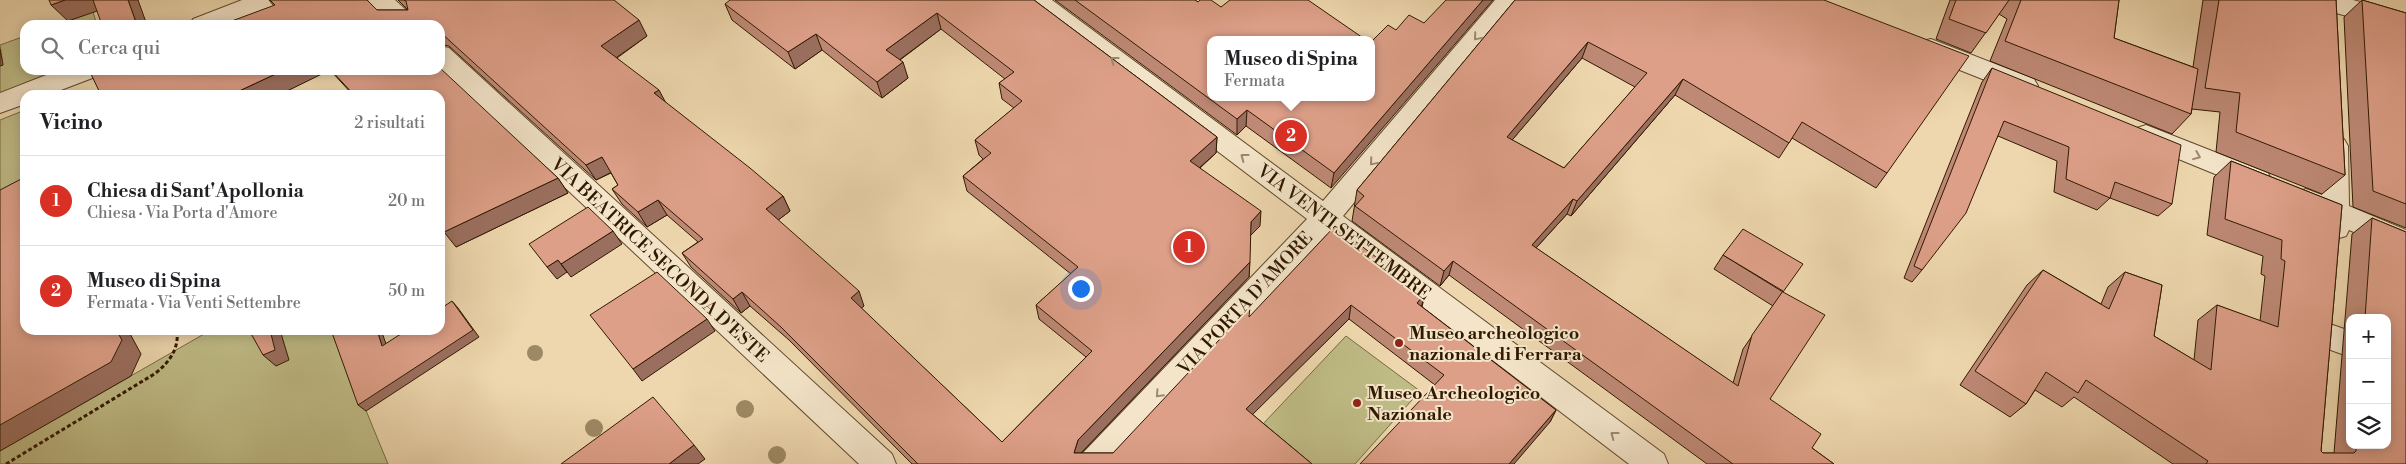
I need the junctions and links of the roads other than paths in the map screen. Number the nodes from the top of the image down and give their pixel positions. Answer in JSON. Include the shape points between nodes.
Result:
{"nodes":[{"id":1,"x":266,"y":0,"type":"edge"},
{"id":2,"x":380,"y":0,"type":"edge"},
{"id":3,"x":1035,"y":0,"type":"edge"},
{"id":4,"x":1509,"y":0,"type":"edge"},
{"id":5,"x":2325,"y":1,"type":"edge"},
{"id":6,"x":215,"y":20,"type":"edge"},
{"id":7,"x":402,"y":20,"type":"edge"},
{"id":8,"x":2406,"y":24,"type":"edge"},
{"id":9,"x":2330,"y":32,"type":"edge"},
{"id":10,"x":1911,"y":40,"type":"edge"},
{"id":11,"x":445,"y":61,"type":"edge"},
{"id":12,"x":77,"y":80,"type":"edge"},
{"id":13,"x":44,"y":90,"type":"edge"},
{"id":14,"x":2048,"y":95,"type":"edge"},
{"id":15,"x":20,"y":97,"type":"edge"},
{"id":16,"x":0,"y":103,"type":"edge"},
{"id":17,"x":2121,"y":124,"type":"edge"},
{"id":18,"x":2334,"y":127,"type":"edge"},
{"id":19,"x":2338,"y":213,"type":"junction"},
{"id":20,"x":1325,"y":218,"type":"junction"},
{"id":21,"x":2406,"y":242,"type":"edge"},
{"id":22,"x":2334,"y":252,"type":"edge"},
{"id":23,"x":2335,"y":330,"type":"edge"},
{"id":24,"x":2324,"y":365,"type":"edge"},
{"id":25,"x":880,"y":464,"type":"edge"},
{"id":26,"x":1093,"y":464,"type":"edge"},
{"id":27,"x":1652,"y":464,"type":"edge"}],
"edges":[{"from":1,"to":6,"type":"street"},
{"from":2,"to":7,"type":"street"},
{"from":20,"to":3,"type":"street","name":"VIA VENTI SETTEMBRE","one_way":true},
{"from":4,"to":20,"type":"street","name":"VIA PORTA D'AMORE","one_way":true},
{"from":5,"to":8,"type":"street"},
{"from":5,"to":9,"type":"street"},
{"from":10,"to":14,"type":"street"},
{"from":11,"to":25,"type":"street","name":"VIA BEATRICE SECONDA D'ESTE"},
{"from":12,"to":13,"type":"street"},
{"from":15,"to":16,"type":"street"},
{"from":17,"to":19,"type":"street","one_way":true},
{"from":18,"to":19,"type":"street"},
{"from":19,"to":21,"type":"street"},
{"from":19,"to":22,"type":"street"},
{"from":20,"to":26,"type":"street","name":"VIA PORTA D'AMORE","one_way":true},
{"from":27,"to":20,"type":"street","name":"VIA VENTI SETTEMBRE","one_way":true},
{"from":23,"to":24,"type":"street"}]}
